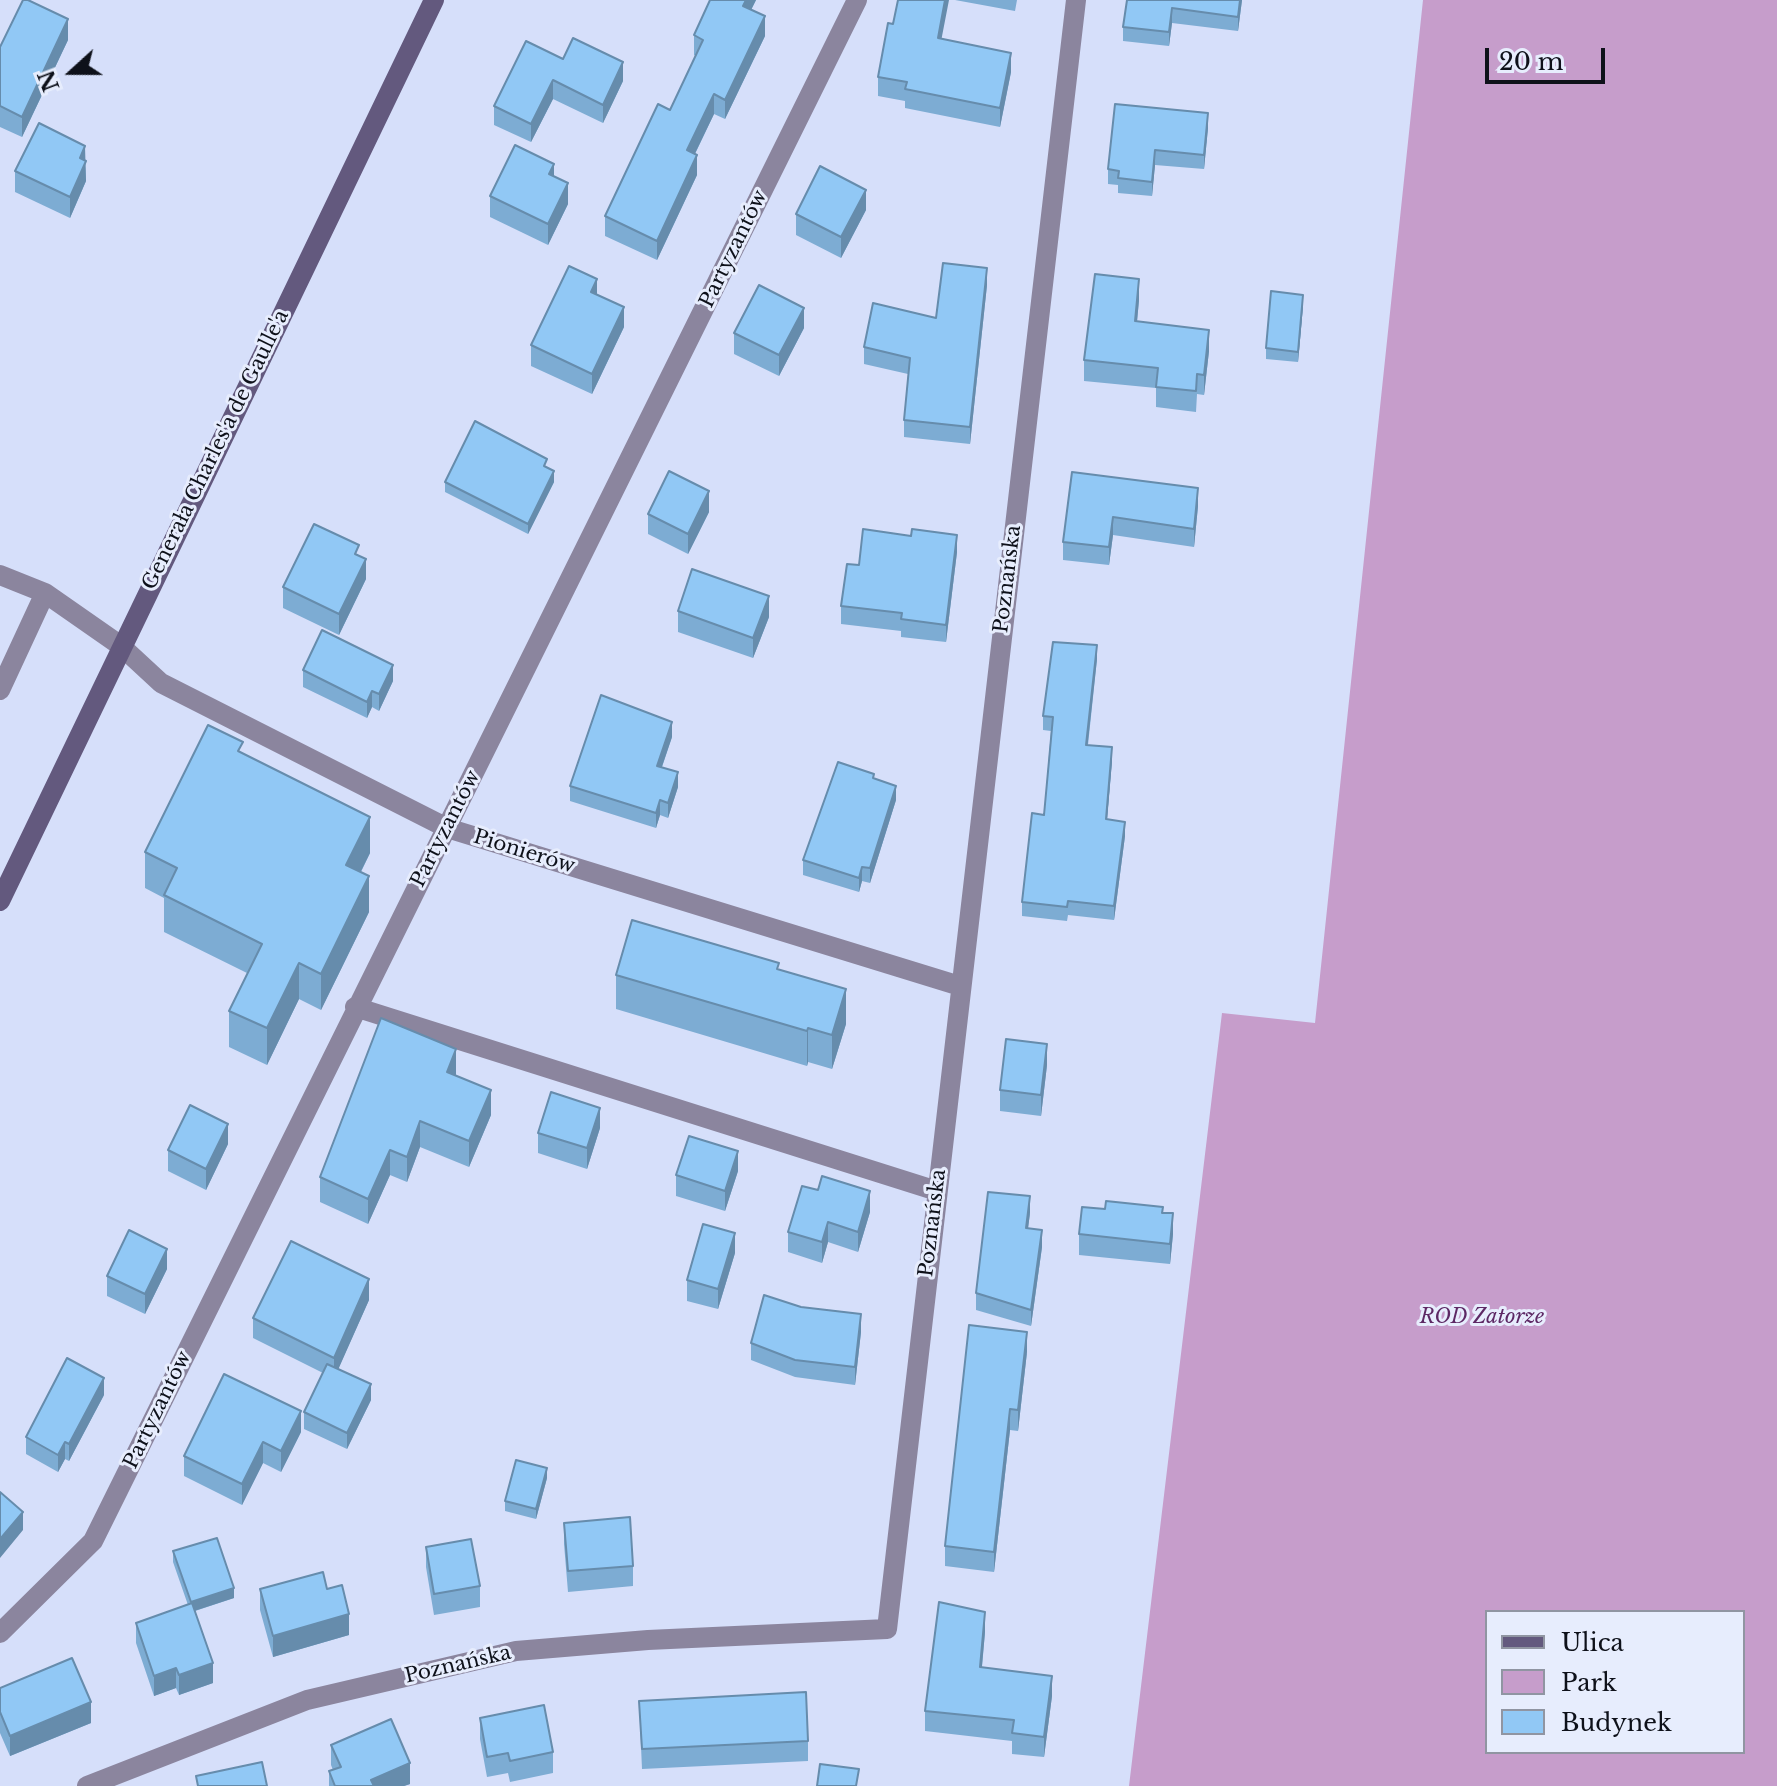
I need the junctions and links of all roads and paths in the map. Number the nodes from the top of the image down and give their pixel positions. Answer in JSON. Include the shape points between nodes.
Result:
{"nodes":[{"id":1,"x":434,"y":0,"type":"edge"},
{"id":2,"x":857,"y":0,"type":"edge"},
{"id":3,"x":1076,"y":0,"type":"edge"},
{"id":4,"x":0,"y":575,"type":"edge"},
{"id":5,"x":45,"y":593,"type":"junction"},
{"id":6,"x":121,"y":646,"type":"junction"},
{"id":7,"x":0,"y":690,"type":"edge"},
{"id":8,"x":447,"y":828,"type":"junction"},
{"id":9,"x":0,"y":901,"type":"edge"},
{"id":10,"x":960,"y":986,"type":"junction"},
{"id":11,"x":355,"y":1007,"type":"junction"},
{"id":12,"x":937,"y":1191,"type":"junction"},
{"id":13,"x":0,"y":1633,"type":"edge"},
{"id":14,"x":87,"y":1786,"type":"edge"}],
"edges":[{"from":1,"to":6,"type":"main road","name":"Generała Charles'a de Gaulle'a"},
{"from":2,"to":8,"type":"street","name":"Partyzantów"},
{"from":3,"to":10,"type":"street","name":"Poznańska"},
{"from":4,"to":5,"type":"street","name":"Pionierów"},
{"from":5,"to":6,"type":"street","name":"Pionierów"},
{"from":5,"to":7,"type":"street"},
{"from":6,"to":8,"type":"street","name":"Pionierów","via":[[161,683]]},
{"from":6,"to":9,"type":"main road","name":"Generała Charles'a de Gaulle'a"},
{"from":8,"to":10,"type":"street","name":"Pionierów"},
{"from":8,"to":11,"type":"street","name":"Partyzantów"},
{"from":10,"to":12,"type":"street","name":"Poznańska"},
{"from":11,"to":12,"type":"street"},
{"from":11,"to":13,"type":"street","name":"Partyzantów","via":[[93,1541]]},
{"from":12,"to":14,"type":"street","name":"Poznańska","via":[[887,1629],[516,1651],[307,1700]]}]}
